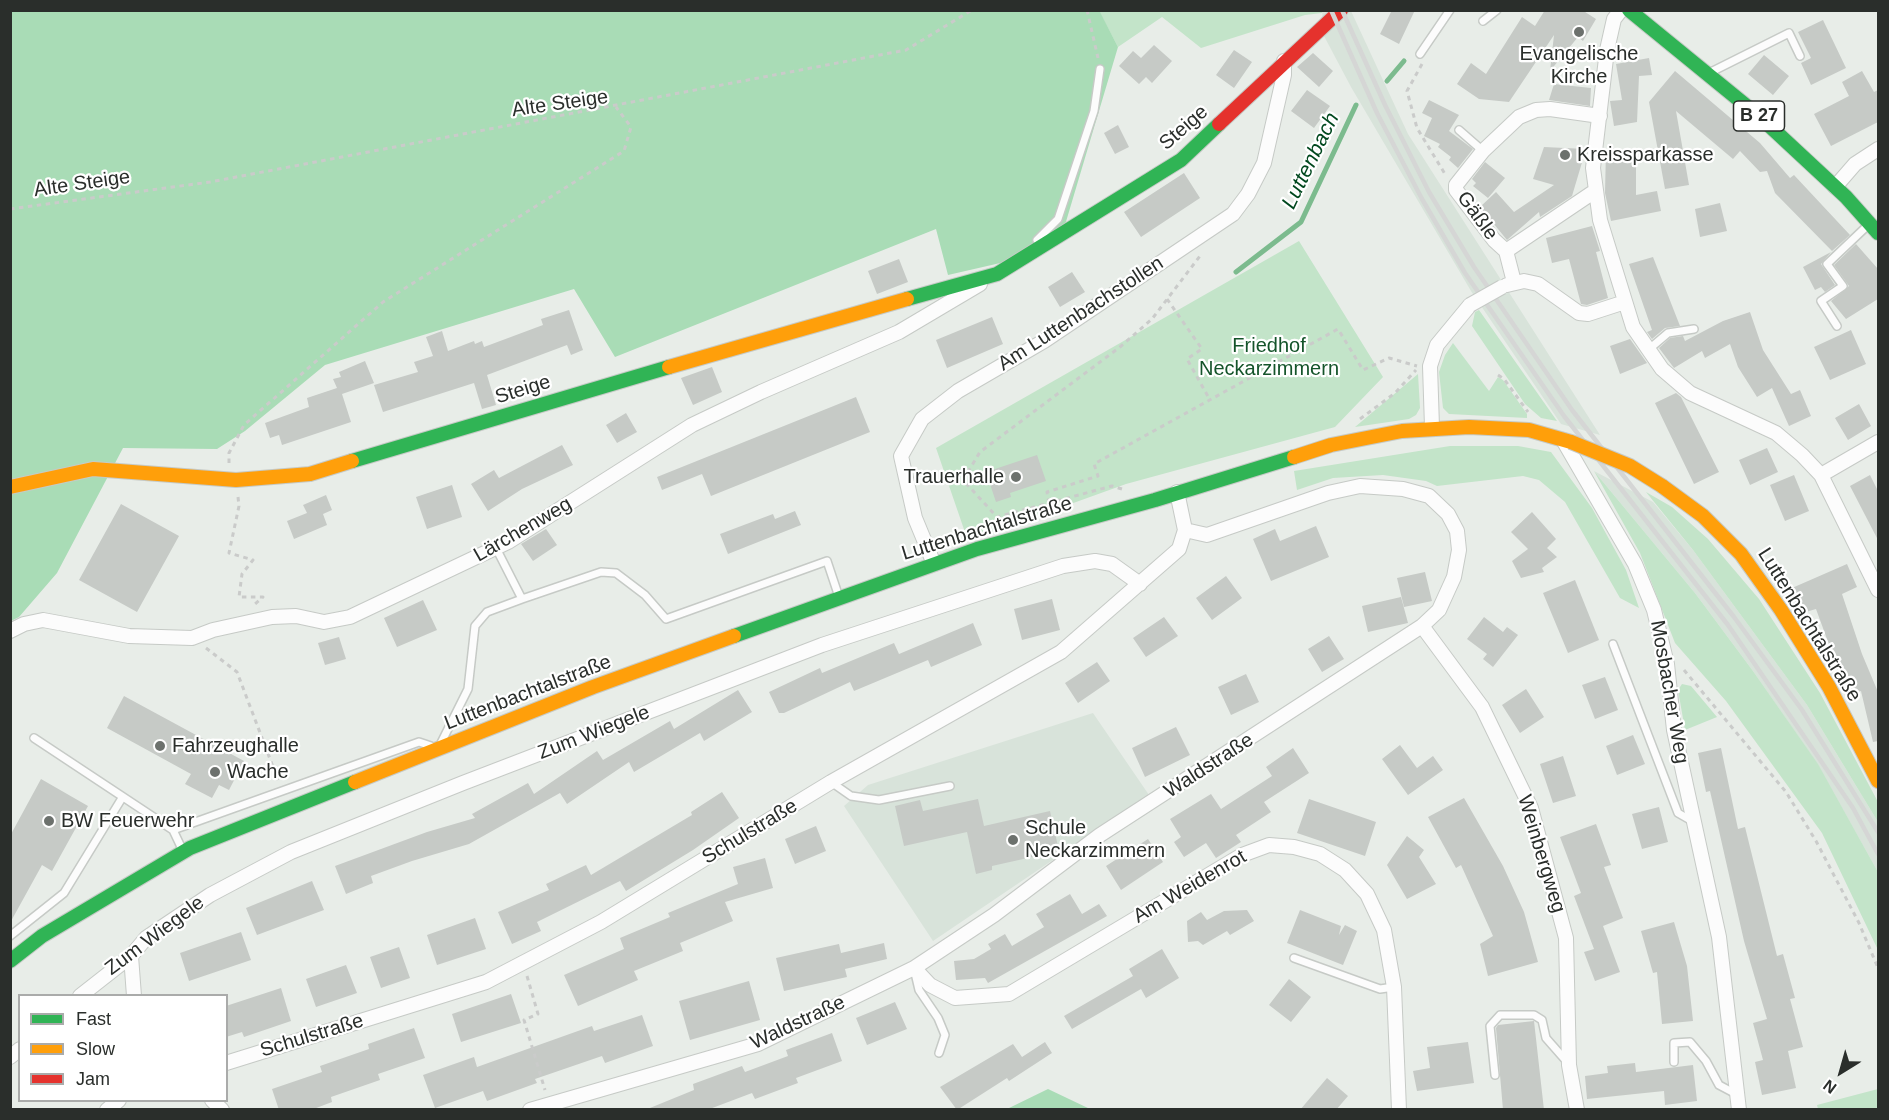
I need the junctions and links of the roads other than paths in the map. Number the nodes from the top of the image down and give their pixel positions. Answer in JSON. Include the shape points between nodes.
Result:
{"nodes":[{"id":1,"x":1341,"y":10,"type":"edge"},
{"id":2,"x":1450,"y":10,"type":"edge"},
{"id":3,"x":1497,"y":10,"type":"edge"},
{"id":4,"x":1621,"y":10,"type":"edge"},
{"id":5,"x":1629,"y":10,"type":"edge"},
{"id":6,"x":1484,"y":21,"type":"dead end"},
{"id":7,"x":1420,"y":54,"type":"road end"},
{"id":8,"x":1800,"y":56,"type":"dead end"},
{"id":9,"x":1284,"y":62,"type":"junction"},
{"id":10,"x":1100,"y":69,"type":"road end"},
{"id":11,"x":1706,"y":74,"type":"junction"},
{"id":12,"x":1600,"y":116,"type":"junction"},
{"id":13,"x":1459,"y":130,"type":"dead end"},
{"id":14,"x":1878,"y":149,"type":"edge"},
{"id":15,"x":1484,"y":151,"type":"junction"},
{"id":16,"x":1835,"y":187,"type":"junction"},
{"id":17,"x":1595,"y":191,"type":"junction"},
{"id":18,"x":1874,"y":228,"type":"edge"},
{"id":19,"x":1506,"y":251,"type":"junction"},
{"id":20,"x":1034,"y":252,"type":"junction"},
{"id":21,"x":998,"y":274,"type":"junction"},
{"id":22,"x":1508,"y":285,"type":"junction"},
{"id":23,"x":1625,"y":302,"type":"junction"},
{"id":24,"x":1837,"y":326,"type":"dead end"},
{"id":25,"x":1694,"y":328,"type":"dead end"},
{"id":26,"x":1648,"y":350,"type":"junction"},
{"id":27,"x":1432,"y":428,"type":"junction"},
{"id":28,"x":1567,"y":441,"type":"junction"},
{"id":29,"x":1878,"y":442,"type":"edge"},
{"id":30,"x":1821,"y":476,"type":"junction"},
{"id":31,"x":10,"y":487,"type":"edge"},
{"id":32,"x":1177,"y":492,"type":"junction"},
{"id":33,"x":1185,"y":530,"type":"junction"},
{"id":34,"x":496,"y":547,"type":"junction"},
{"id":35,"x":934,"y":564,"type":"junction"},
{"id":36,"x":1140,"y":584,"type":"junction"},
{"id":37,"x":1878,"y":590,"type":"edge"},
{"id":38,"x":840,"y":598,"type":"junction"},
{"id":39,"x":522,"y":599,"type":"junction"},
{"id":40,"x":1422,"y":626,"type":"junction"},
{"id":41,"x":10,"y":631,"type":"edge"},
{"id":42,"x":1613,"y":644,"type":"dead end"},
{"id":43,"x":34,"y":738,"type":"dead end"},
{"id":44,"x":438,"y":749,"type":"junction"},
{"id":45,"x":1878,"y":781,"type":"edge"},
{"id":46,"x":831,"y":783,"type":"junction"},
{"id":47,"x":950,"y":786,"type":"dead end"},
{"id":48,"x":122,"y":798,"type":"junction"},
{"id":49,"x":1692,"y":821,"type":"junction"},
{"id":50,"x":173,"y":830,"type":"junction"},
{"id":51,"x":183,"y":852,"type":"junction"},
{"id":52,"x":10,"y":936,"type":"edge"},
{"id":53,"x":131,"y":956,"type":"junction"},
{"id":54,"x":1294,"y":958,"type":"dead end"},
{"id":55,"x":10,"y":961,"type":"edge"},
{"id":56,"x":914,"y":968,"type":"junction"},
{"id":57,"x":1394,"y":987,"type":"junction"},
{"id":58,"x":83,"y":994,"type":"edge"},
{"id":59,"x":134,"y":994,"type":"edge"},
{"id":60,"x":939,"y":1053,"type":"dead end"},
{"id":61,"x":228,"y":1062,"type":"edge"},
{"id":62,"x":1674,"y":1062,"type":"dead end"},
{"id":63,"x":1569,"y":1065,"type":"junction"},
{"id":64,"x":1495,"y":1075,"type":"dead end"},
{"id":65,"x":1738,"y":1095,"type":"junction"},
{"id":66,"x":530,"y":1110,"type":"edge"},
{"id":67,"x":1399,"y":1110,"type":"edge"},
{"id":68,"x":1576,"y":1110,"type":"edge"},
{"id":69,"x":1739,"y":1110,"type":"edge"}],
"edges":[{"from":1,"to":9,"type":"street","name":"Steige"},
{"from":2,"to":7,"type":"lane"},
{"from":3,"to":6,"type":"lane"},
{"from":4,"to":12,"type":"street","via":[[1614,20],[1607,50]]},
{"from":5,"to":11,"type":"street","number":"B 27"},
{"from":8,"to":11,"type":"lane","via":[[1789,33]]},
{"from":9,"to":20,"type":"street","name":"Steige","via":[[1181,160]]},
{"from":9,"to":35,"type":"street","name":"Am Luttenbachstollen","via":[[1264,163],[1233,214],[1044,341],[958,391],[922,419],[901,456],[915,518]]},
{"from":10,"to":20,"type":"lane","name":"Steige","via":[[1094,111],[1058,219],[1033,243]]},
{"from":11,"to":16,"type":"street","number":"B 27","via":[[1760,117]]},
{"from":12,"to":15,"type":"street","name":"Gäßle","via":[[1536,110],[1519,117]]},
{"from":12,"to":17,"type":"street","via":[[1593,168]]},
{"from":13,"to":15,"type":"lane"},
{"from":14,"to":16,"type":"street","via":[[1855,164]]},
{"from":15,"to":19,"type":"street","name":"Gäßle","via":[[1456,190]]},
{"from":16,"to":18,"type":"street","number":"B 27"},
{"from":17,"to":19,"type":"street","name":"Gäßle"},
{"from":17,"to":23,"type":"street"},
{"from":18,"to":24,"type":"lane","via":[[1827,264],[1843,286],[1821,302]]},
{"from":19,"to":22,"type":"street","name":"Gäßle"},
{"from":20,"to":21,"type":"street","name":"Steige"},
{"from":21,"to":31,"type":"street","name":"Steige","via":[[310,474],[233,480],[93,469]]},
{"from":21,"to":34,"type":"street","name":"Lärchenweg","via":[[899,332],[692,425]]},
{"from":22,"to":23,"type":"street","via":[[1538,284],[1579,313],[1588,314]]},
{"from":22,"to":27,"type":"street","bridge":true,"via":[[1470,305],[1437,345],[1430,366]]},
{"from":23,"to":26,"type":"street","via":[[1633,327]]},
{"from":25,"to":26,"type":"lane","via":[[1668,333]]},
{"from":26,"to":30,"type":"street","via":[[1662,369],[1690,393],[1776,433]]},
{"from":27,"to":28,"type":"street","name":"Luttenbachtalstraße","via":[[1529,430]]},
{"from":27,"to":32,"type":"street","name":"Luttenbachtalstraße","via":[[1331,445]]},
{"from":28,"to":45,"type":"street","name":"Luttenbachtalstraße","bridge":true,"via":[[1630,466],[1662,486],[1703,516],[1741,554],[1829,687]]},
{"from":28,"to":49,"type":"street","name":"Mosbacher Weg","via":[[1635,564],[1654,610],[1667,664],[1674,730]]},
{"from":29,"to":30,"type":"street"},
{"from":30,"to":37,"type":"street"},
{"from":32,"to":33,"type":"street"},
{"from":32,"to":35,"type":"street","name":"Luttenbachtalstraße"},
{"from":33,"to":36,"type":"street","name":"Schulstraße","via":[[1179,549]]},
{"from":33,"to":40,"type":"street","name":"Waldstraße","via":[[1207,535],[1328,493],[1360,486],[1429,495],[1448,514],[1457,531],[1459,550],[1454,577],[1439,610]]},
{"from":34,"to":39,"type":"lane"},
{"from":34,"to":41,"type":"street","name":"Lärchenweg","via":[[350,618],[324,621],[272,617],[192,638],[129,636],[43,620]]},
{"from":35,"to":38,"type":"street","name":"Luttenbachtalstraße"},
{"from":36,"to":46,"type":"street","name":"Schulstraße","via":[[1061,652]]},
{"from":36,"to":53,"type":"street","name":"Zum Wiegele","via":[[1112,564],[1095,561],[1063,566],[822,645],[291,852],[210,895],[146,938]]},
{"from":38,"to":39,"type":"lane","via":[[827,561],[666,619],[616,573],[601,572]]},
{"from":38,"to":44,"type":"street","name":"Luttenbachtalstraße","via":[[593,687]]},
{"from":39,"to":44,"type":"lane","via":[[487,612],[474,626],[468,689]]},
{"from":40,"to":56,"type":"street","name":"Waldstraße","via":[[1100,836],[994,915]]},
{"from":40,"to":63,"type":"street","name":"Weinbergweg","via":[[1482,707],[1531,808],[1566,938]]},
{"from":42,"to":49,"type":"lane","name":"Mosbacher Weg","via":[[1678,813]]},
{"from":43,"to":48,"type":"lane"},
{"from":44,"to":50,"type":"lane","via":[[419,742]]},
{"from":44,"to":51,"type":"street","name":"Luttenbachtalstraße"},
{"from":46,"to":47,"type":"lane","via":[[851,796],[879,800]]},
{"from":46,"to":61,"type":"street","name":"Schulstraße","via":[[600,922],[486,982]]},
{"from":48,"to":50,"type":"lane"},
{"from":48,"to":52,"type":"lane","via":[[64,893]]},
{"from":49,"to":65,"type":"street","name":"Mosbacher Weg","via":[[1719,937]]},
{"from":50,"to":51,"type":"lane"},
{"from":51,"to":55,"type":"street","name":"Luttenbachtalstraße","via":[[42,936]]},
{"from":53,"to":58,"type":"street","name":"Zum Wiegele"},
{"from":53,"to":59,"type":"street"},
{"from":54,"to":57,"type":"lane","via":[[1380,989]]},
{"from":56,"to":57,"type":"street","name":"Am Weidenrot","via":[[930,985],[955,998],[1009,994],[1242,855],[1269,845],[1320,854],[1345,870],[1367,894],[1384,930]]},
{"from":56,"to":60,"type":"lane","via":[[919,990],[945,1035]]},
{"from":56,"to":66,"type":"street","name":"Waldstraße","via":[[758,1044]]},
{"from":57,"to":67,"type":"street","name":"Am Weidenrot"},
{"from":62,"to":65,"type":"lane","via":[[1674,1043],[1690,1042],[1719,1085]]},
{"from":63,"to":64,"type":"lane","via":[[1546,1038],[1542,1020],[1534,1015],[1500,1015],[1490,1026]]},
{"from":63,"to":68,"type":"street","name":"Weinbergweg"},
{"from":65,"to":69,"type":"street","name":"Mosbacher Weg"}]}
